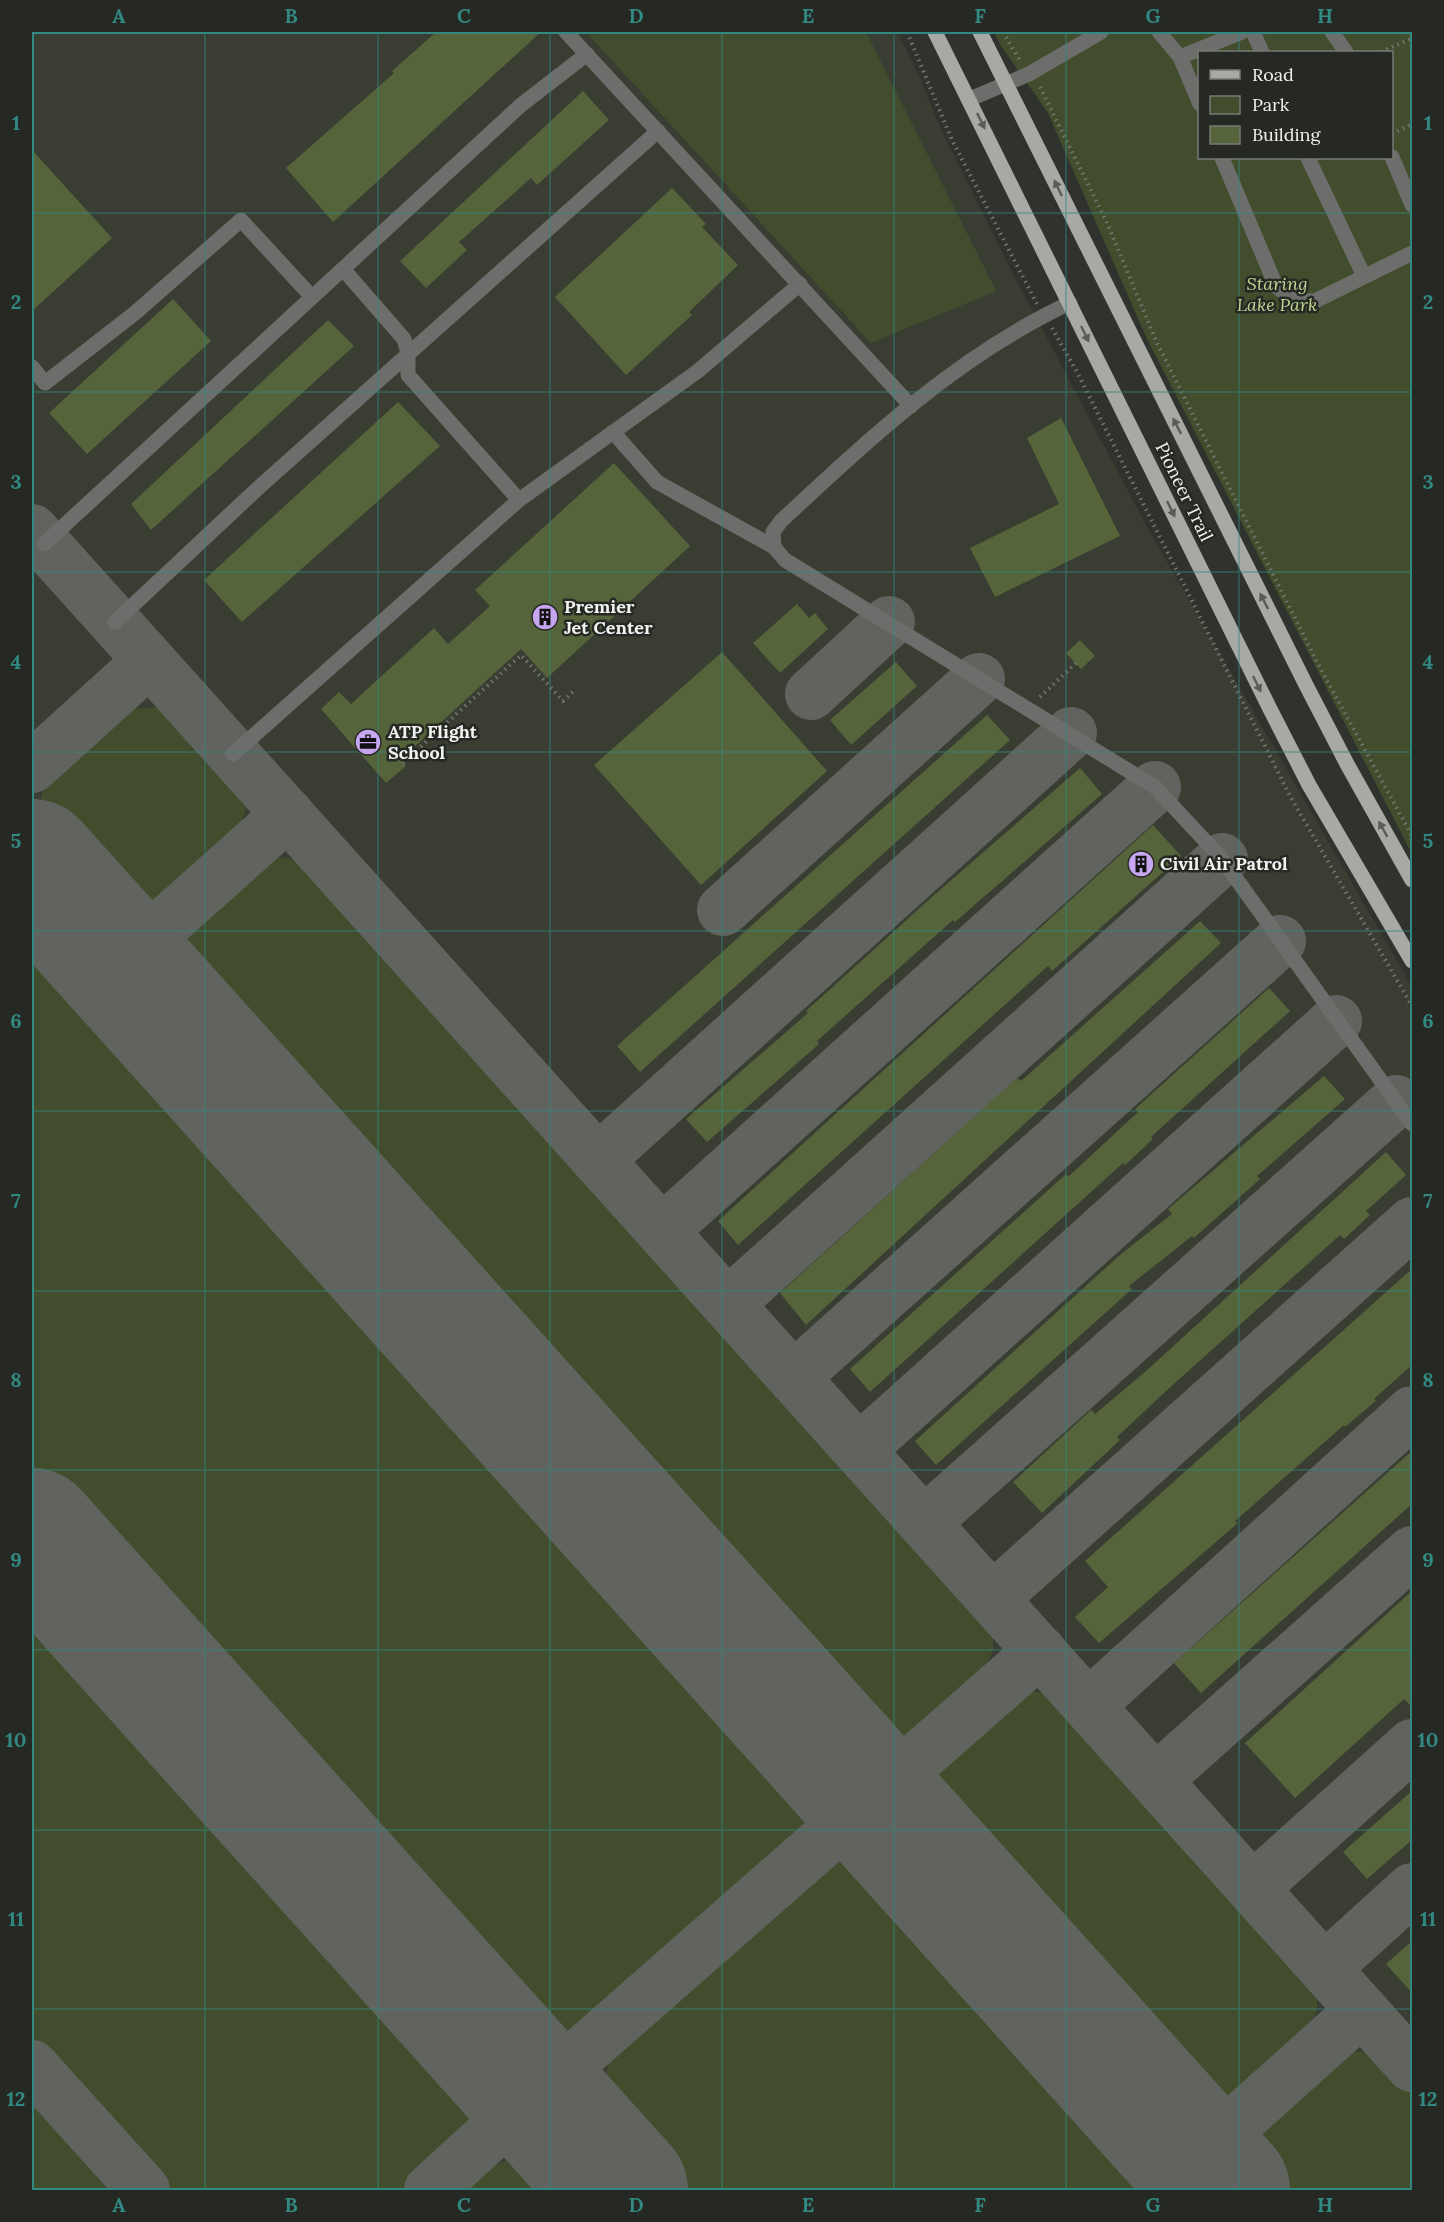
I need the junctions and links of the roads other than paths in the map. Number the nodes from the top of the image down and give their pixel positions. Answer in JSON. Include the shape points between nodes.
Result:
{"nodes":[{"id":1,"x":567,"y":32,"type":"edge"},
{"id":2,"x":935,"y":32,"type":"edge"},
{"id":3,"x":980,"y":32,"type":"edge"},
{"id":4,"x":1101,"y":32,"type":"edge"},
{"id":5,"x":1159,"y":32,"type":"edge"},
{"id":6,"x":1242,"y":32,"type":"edge"},
{"id":7,"x":1253,"y":32,"type":"edge"},
{"id":8,"x":1332,"y":32,"type":"edge"},
{"id":9,"x":1262,"y":51,"type":"edge"},
{"id":10,"x":1345,"y":51,"type":"edge"},
{"id":11,"x":587,"y":54,"type":"junction"},
{"id":12,"x":1180,"y":57,"type":"junction"},
{"id":13,"x":1006,"y":84,"type":"junction"},
{"id":14,"x":970,"y":99,"type":"junction"},
{"id":15,"x":1198,"y":100,"type":"edge"},
{"id":16,"x":658,"y":130,"type":"junction"},
{"id":17,"x":1222,"y":159,"type":"edge"},
{"id":18,"x":1308,"y":159,"type":"edge"},
{"id":19,"x":1393,"y":159,"type":"edge"},
{"id":20,"x":1413,"y":205,"type":"edge"},
{"id":21,"x":1413,"y":253,"type":"edge"},
{"id":22,"x":343,"y":269,"type":"junction"},
{"id":23,"x":1364,"y":276,"type":"junction"},
{"id":24,"x":800,"y":284,"type":"junction"},
{"id":25,"x":312,"y":297,"type":"junction"},
{"id":26,"x":1070,"y":303,"type":"junction"},
{"id":27,"x":408,"y":353,"type":"junction"},
{"id":28,"x":32,"y":367,"type":"edge"},
{"id":29,"x":911,"y":406,"type":"junction"},
{"id":30,"x":613,"y":432,"type":"junction"},
{"id":31,"x":519,"y":500,"type":"junction"},
{"id":32,"x":44,"y":544,"type":"dead end"},
{"id":33,"x":774,"y":547,"type":"junction"},
{"id":34,"x":115,"y":622,"type":"dead end"},
{"id":35,"x":233,"y":754,"type":"dead end"},
{"id":36,"x":1413,"y":880,"type":"edge"},
{"id":37,"x":1413,"y":961,"type":"edge"},
{"id":38,"x":1413,"y":1124,"type":"edge"}],
"edges":[{"from":1,"to":11,"type":"lane"},
{"from":2,"to":14,"type":"main road","name":"Pioneer Trail"},
{"from":3,"to":13,"type":"main road","name":"Pioneer Trail"},
{"from":4,"to":13,"type":"lane"},
{"from":5,"to":12,"type":"lane"},
{"from":6,"to":12,"type":"lane"},
{"from":7,"to":9,"type":"lane"},
{"from":8,"to":10,"type":"lane"},
{"from":11,"to":16,"type":"lane"},
{"from":11,"to":22,"type":"lane","via":[[521,105]]},
{"from":12,"to":15,"type":"lane"},
{"from":13,"to":14,"type":"lane"},
{"from":36,"to":13,"type":"main road","name":"Pioneer Trail","one_way":true,"via":[[1306,685]]},
{"from":14,"to":26,"type":"main road","name":"Pioneer Trail","one_way":true},
{"from":16,"to":24,"type":"lane"},
{"from":16,"to":27,"type":"lane"},
{"from":17,"to":23,"type":"lane","via":[[1276,286],[1285,295],[1315,301]]},
{"from":18,"to":23,"type":"lane"},
{"from":19,"to":20,"type":"lane"},
{"from":21,"to":23,"type":"lane"},
{"from":22,"to":25,"type":"lane"},
{"from":22,"to":27,"type":"lane","via":[[404,339]]},
{"from":24,"to":29,"type":"lane"},
{"from":24,"to":30,"type":"lane","via":[[698,371]]},
{"from":25,"to":28,"type":"lane","via":[[242,220],[135,314],[45,382]]},
{"from":25,"to":32,"type":"lane"},
{"from":26,"to":29,"type":"lane","via":[[979,353]]},
{"from":26,"to":37,"type":"main road","name":"Pioneer Trail","one_way":true,"via":[[1299,766]]},
{"from":27,"to":31,"type":"lane","via":[[408,375]]},
{"from":27,"to":34,"type":"lane"},
{"from":29,"to":33,"type":"lane","via":[[781,521],[773,532]]},
{"from":30,"to":31,"type":"lane"},
{"from":30,"to":33,"type":"lane","via":[[657,482]]},
{"from":31,"to":35,"type":"lane"},
{"from":33,"to":38,"type":"lane","via":[[785,560],[1155,787],[1222,859]]}]}
